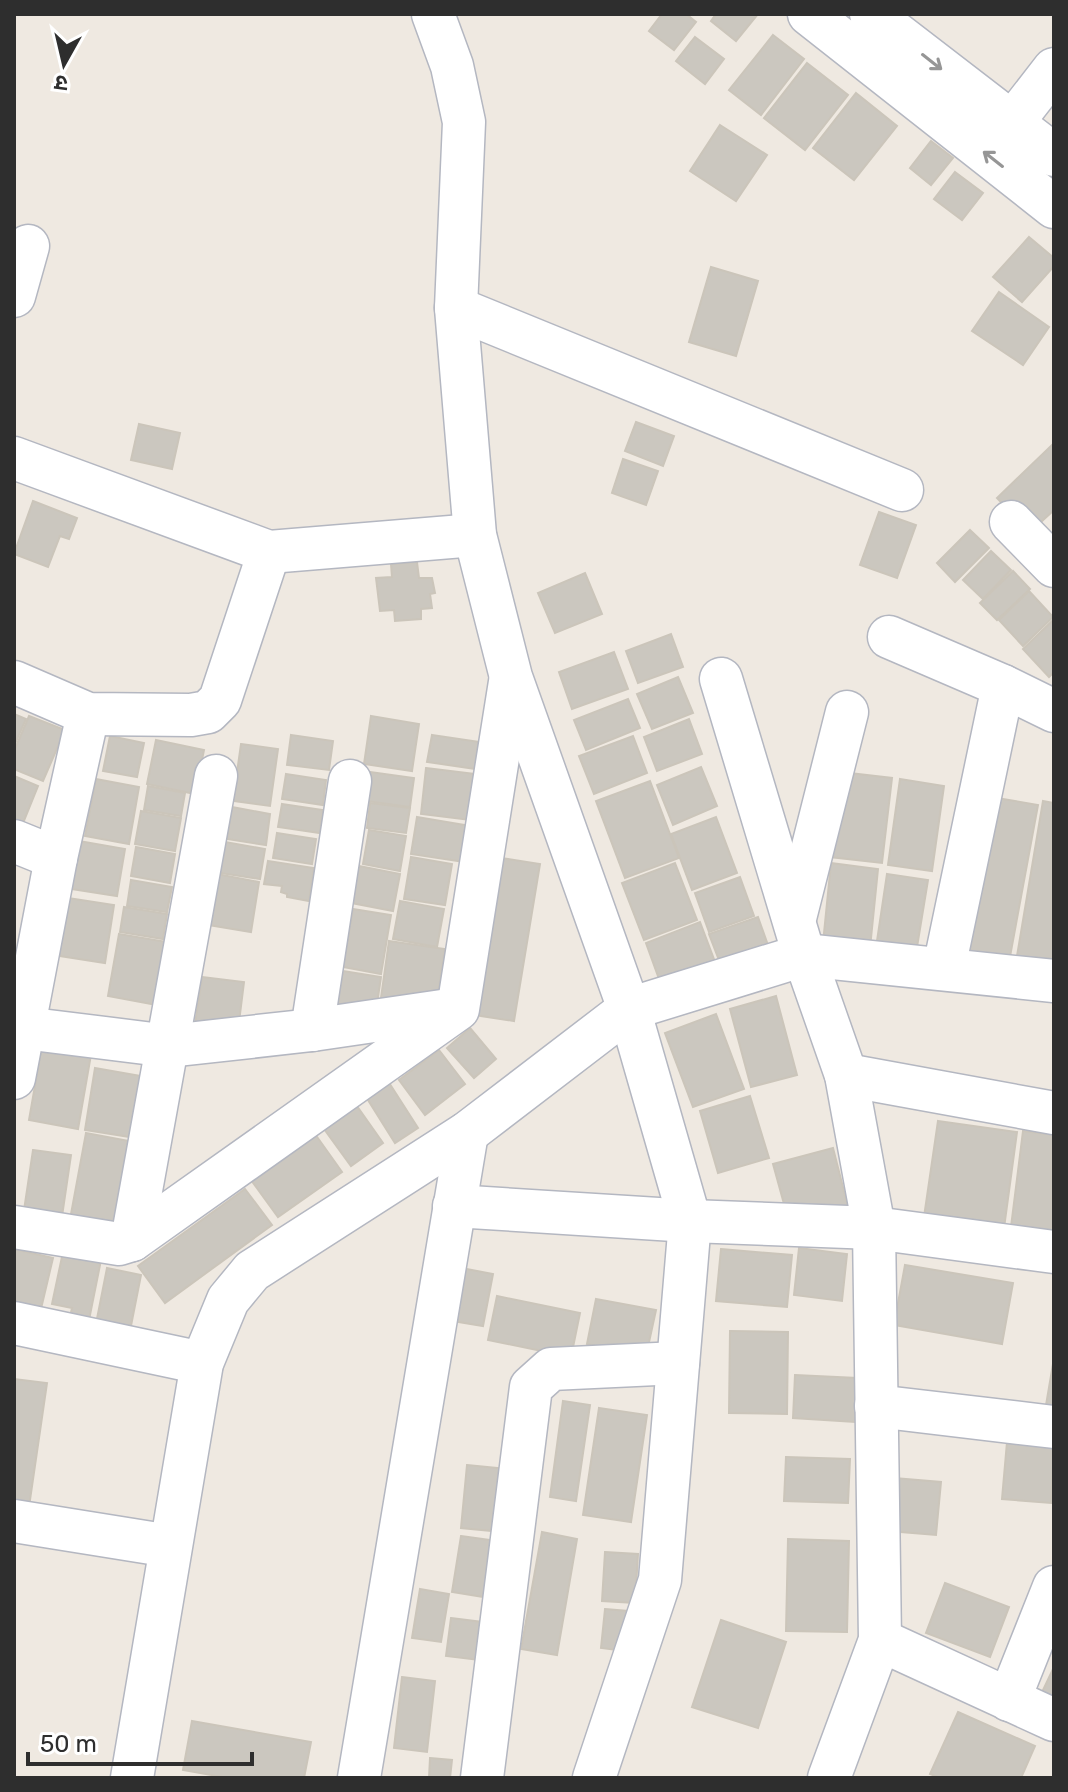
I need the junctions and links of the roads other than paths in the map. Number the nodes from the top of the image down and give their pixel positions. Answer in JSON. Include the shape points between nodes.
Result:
{"nodes":[{"id":1,"x":433,"y":14,"type":"edge"},
{"id":2,"x":809,"y":14,"type":"edge"},
{"id":3,"x":871,"y":14,"type":"edge"},
{"id":4,"x":1054,"y":69,"type":"edge"},
{"id":5,"x":1012,"y":123,"type":"junction"},
{"id":6,"x":1054,"y":155,"type":"edge"},
{"id":7,"x":1054,"y":207,"type":"edge"},
{"id":8,"x":28,"y":246,"type":"dead end"},
{"id":9,"x":14,"y":296,"type":"edge"},
{"id":10,"x":456,"y":308,"type":"junction"},
{"id":11,"x":14,"y":458,"type":"edge"},
{"id":12,"x":902,"y":490,"type":"dead end"},
{"id":13,"x":1011,"y":522,"type":"dead end"},
{"id":14,"x":475,"y":535,"type":"junction"},
{"id":15,"x":269,"y":552,"type":"junction"},
{"id":16,"x":1054,"y":566,"type":"edge"},
{"id":17,"x":889,"y":637,"type":"dead end"},
{"id":18,"x":511,"y":677,"type":"junction"},
{"id":19,"x":721,"y":679,"type":"dead end"},
{"id":20,"x":14,"y":682,"type":"edge"},
{"id":21,"x":1003,"y":686,"type":"junction"},
{"id":22,"x":1054,"y":711,"type":"edge"},
{"id":23,"x":847,"y":712,"type":"dead end"},
{"id":24,"x":88,"y":714,"type":"junction"},
{"id":25,"x":216,"y":776,"type":"dead end"},
{"id":26,"x":350,"y":781,"type":"dead end"},
{"id":27,"x":14,"y":841,"type":"edge"},
{"id":28,"x":56,"y":858,"type":"junction"},
{"id":29,"x":30,"y":913,"type":"edge"},
{"id":30,"x":799,"y":937,"type":"junction"},
{"id":31,"x":944,"y":968,"type":"junction"},
{"id":32,"x":1054,"y":981,"type":"edge"},
{"id":33,"x":458,"y":1009,"type":"junction"},
{"id":34,"x":629,"y":1009,"type":"junction"},
{"id":35,"x":24,"y":1028,"type":"junction"},
{"id":36,"x":312,"y":1030,"type":"junction"},
{"id":37,"x":169,"y":1046,"type":"junction"},
{"id":38,"x":846,"y":1075,"type":"junction"},
{"id":39,"x":14,"y":1078,"type":"edge"},
{"id":40,"x":1054,"y":1113,"type":"edge"},
{"id":41,"x":467,"y":1133,"type":"junction"},
{"id":42,"x":454,"y":1206,"type":"junction"},
{"id":43,"x":690,"y":1221,"type":"junction"},
{"id":44,"x":14,"y":1227,"type":"edge"},
{"id":45,"x":874,"y":1228,"type":"junction"},
{"id":46,"x":132,"y":1240,"type":"junction"},
{"id":47,"x":1054,"y":1252,"type":"edge"},
{"id":48,"x":14,"y":1323,"type":"edge"},
{"id":49,"x":202,"y":1363,"type":"junction"},
{"id":50,"x":678,"y":1363,"type":"junction"},
{"id":51,"x":876,"y":1406,"type":"junction"},
{"id":52,"x":1054,"y":1427,"type":"edge"},
{"id":53,"x":14,"y":1521,"type":"edge"},
{"id":54,"x":170,"y":1546,"type":"junction"},
{"id":55,"x":1054,"y":1587,"type":"edge"},
{"id":56,"x":880,"y":1640,"type":"junction"},
{"id":57,"x":1009,"y":1700,"type":"junction"},
{"id":58,"x":1054,"y":1720,"type":"edge"},
{"id":59,"x":132,"y":1778,"type":"edge"},
{"id":60,"x":359,"y":1778,"type":"edge"},
{"id":61,"x":482,"y":1778,"type":"edge"},
{"id":62,"x":594,"y":1778,"type":"edge"},
{"id":63,"x":829,"y":1778,"type":"edge"}],
"edges":[{"from":1,"to":10,"type":"street","via":[[464,122]]},
{"from":7,"to":2,"type":"street","one_way":true},
{"from":3,"to":5,"type":"street","one_way":true},
{"from":4,"to":5,"type":"street"},
{"from":5,"to":6,"type":"street"},
{"from":8,"to":9,"type":"street"},
{"from":10,"to":12,"type":"street"},
{"from":10,"to":14,"type":"street"},
{"from":11,"to":15,"type":"street"},
{"from":13,"to":16,"type":"street"},
{"from":14,"to":15,"type":"street"},
{"from":14,"to":18,"type":"street"},
{"from":15,"to":24,"type":"street","via":[[220,700],[208,712]]},
{"from":17,"to":21,"type":"street"},
{"from":18,"to":33,"type":"street"},
{"from":18,"to":34,"type":"street"},
{"from":19,"to":30,"type":"street"},
{"from":20,"to":24,"type":"street"},
{"from":21,"to":22,"type":"street"},
{"from":21,"to":31,"type":"street"},
{"from":23,"to":30,"type":"street"},
{"from":24,"to":28,"type":"street"},
{"from":25,"to":37,"type":"street"},
{"from":26,"to":36,"type":"street"},
{"from":27,"to":28,"type":"street"},
{"from":28,"to":29,"type":"street"},
{"from":29,"to":35,"type":"street"},
{"from":30,"to":31,"type":"street"},
{"from":30,"to":34,"type":"street"},
{"from":30,"to":38,"type":"street"},
{"from":31,"to":32,"type":"street"},
{"from":33,"to":36,"type":"street"},
{"from":33,"to":46,"type":"street"},
{"from":34,"to":41,"type":"street"},
{"from":34,"to":43,"type":"street"},
{"from":35,"to":37,"type":"street"},
{"from":35,"to":39,"type":"street"},
{"from":36,"to":37,"type":"street"},
{"from":37,"to":46,"type":"street"},
{"from":38,"to":40,"type":"street"},
{"from":38,"to":45,"type":"street"},
{"from":41,"to":42,"type":"street"},
{"from":41,"to":49,"type":"street","via":[[252,1271],[228,1300]]},
{"from":42,"to":43,"type":"street"},
{"from":42,"to":60,"type":"street"},
{"from":43,"to":45,"type":"street"},
{"from":43,"to":50,"type":"street"},
{"from":44,"to":46,"type":"street","via":[[119,1244]]},
{"from":45,"to":47,"type":"street"},
{"from":45,"to":51,"type":"street"},
{"from":48,"to":49,"type":"street"},
{"from":49,"to":54,"type":"street"},
{"from":50,"to":61,"type":"street","via":[[551,1369],[531,1387]]},
{"from":50,"to":62,"type":"street","via":[[660,1580]]},
{"from":51,"to":52,"type":"street"},
{"from":51,"to":56,"type":"street"},
{"from":53,"to":54,"type":"street"},
{"from":54,"to":59,"type":"street"},
{"from":55,"to":57,"type":"street"},
{"from":56,"to":57,"type":"street"},
{"from":56,"to":63,"type":"street"},
{"from":57,"to":58,"type":"street"}]}
